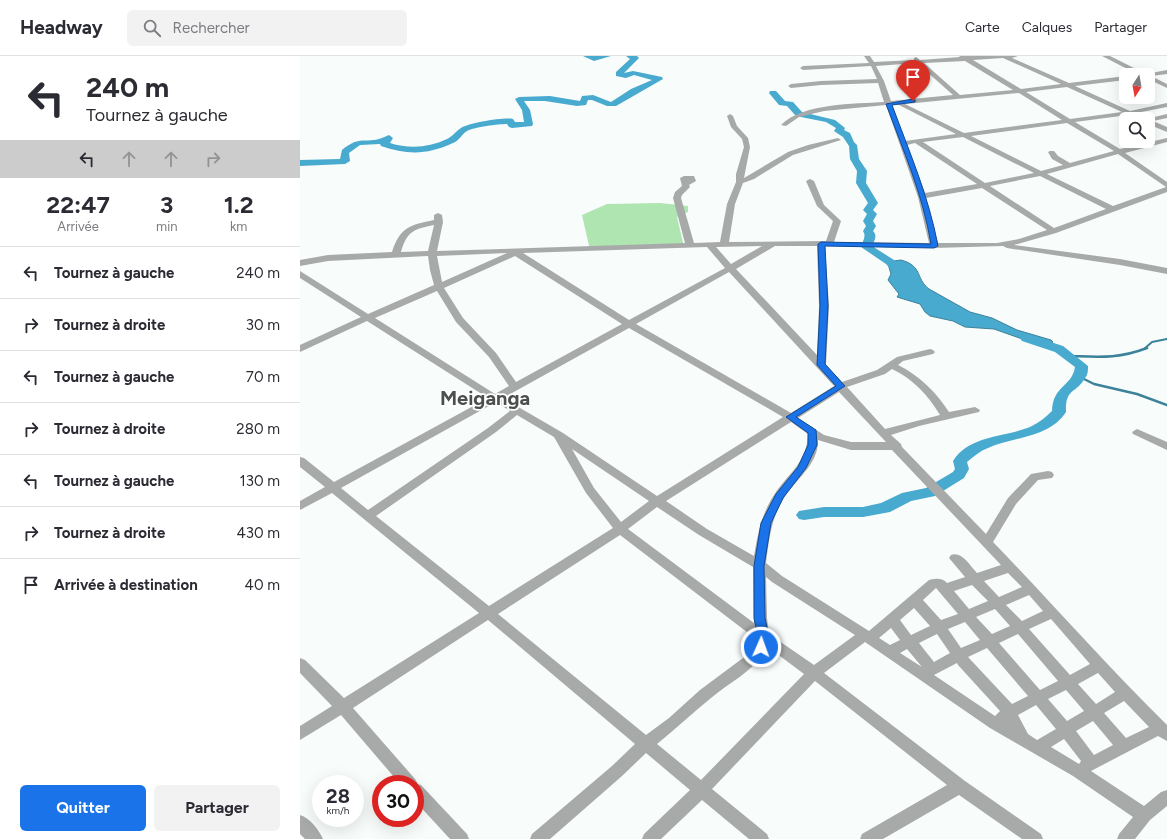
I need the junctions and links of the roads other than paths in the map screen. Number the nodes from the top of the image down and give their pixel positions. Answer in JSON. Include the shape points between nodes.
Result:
{"nodes":[{"id":1,"x":867,"y":56,"type":"edge"},
{"id":2,"x":912,"y":56,"type":"edge"},
{"id":3,"x":1004,"y":56,"type":"edge"},
{"id":4,"x":1015,"y":56,"type":"edge"},
{"id":5,"x":1105,"y":56,"type":"edge"},
{"id":6,"x":964,"y":57,"type":"edge"},
{"id":7,"x":918,"y":61,"type":"junction"},
{"id":8,"x":873,"y":64,"type":"junction"},
{"id":9,"x":803,"y":68,"type":"dead end"},
{"id":10,"x":1130,"y":68,"type":"edge"},
{"id":11,"x":1167,"y":72,"type":"edge"},
{"id":12,"x":1155,"y":74,"type":"edge"},
{"id":13,"x":1119,"y":79,"type":"edge"},
{"id":14,"x":1155,"y":80,"type":"edge"},
{"id":15,"x":881,"y":81,"type":"junction"},
{"id":16,"x":791,"y":86,"type":"dead end"},
{"id":17,"x":1067,"y":86,"type":"junction"},
{"id":18,"x":1167,"y":86,"type":"edge"},
{"id":19,"x":1021,"y":91,"type":"junction"},
{"id":20,"x":959,"y":97,"type":"junction"},
{"id":21,"x":898,"y":102,"type":"junction"},
{"id":22,"x":888,"y":104,"type":"junction"},
{"id":23,"x":1167,"y":105,"type":"edge"},
{"id":24,"x":1126,"y":112,"type":"edge"},
{"id":25,"x":1133,"y":112,"type":"edge"},
{"id":26,"x":1119,"y":114,"type":"edge"},
{"id":27,"x":730,"y":116,"type":"dead end"},
{"id":28,"x":1167,"y":116,"type":"edge"},
{"id":29,"x":1155,"y":119,"type":"edge"},
{"id":30,"x":1067,"y":121,"type":"junction"},
{"id":31,"x":1155,"y":124,"type":"edge"},
{"id":32,"x":784,"y":125,"type":"dead end"},
{"id":33,"x":1167,"y":130,"type":"edge"},
{"id":34,"x":965,"y":136,"type":"junction"},
{"id":35,"x":838,"y":140,"type":"dead end"},
{"id":36,"x":1167,"y":140,"type":"edge"},
{"id":37,"x":916,"y":141,"type":"junction"},
{"id":38,"x":903,"y":143,"type":"junction"},
{"id":39,"x":1118,"y":151,"type":"junction"},
{"id":40,"x":1052,"y":152,"type":"dead end"},
{"id":41,"x":1068,"y":165,"type":"junction"},
{"id":42,"x":1038,"y":174,"type":"junction"},
{"id":43,"x":810,"y":181,"type":"dead end"},
{"id":44,"x":740,"y":182,"type":"junction"},
{"id":45,"x":686,"y":184,"type":"dead end"},
{"id":46,"x":1167,"y":185,"type":"edge"},
{"id":47,"x":985,"y":186,"type":"junction"},
{"id":48,"x":1167,"y":189,"type":"edge"},
{"id":49,"x":923,"y":196,"type":"junction"},
{"id":50,"x":1113,"y":209,"type":"junction"},
{"id":51,"x":1053,"y":231,"type":"junction"},
{"id":52,"x":774,"y":243,"type":"junction"},
{"id":53,"x":708,"y":244,"type":"junction"},
{"id":54,"x":724,"y":244,"type":"junction"},
{"id":55,"x":825,"y":244,"type":"junction"},
{"id":56,"x":690,"y":245,"type":"junction"},
{"id":57,"x":997,"y":245,"type":"junction"},
{"id":58,"x":934,"y":246,"type":"junction"},
{"id":59,"x":514,"y":251,"type":"junction"},
{"id":60,"x":432,"y":252,"type":"junction"},
{"id":61,"x":396,"y":254,"type":"junction"},
{"id":62,"x":300,"y":263,"type":"edge"},
{"id":63,"x":729,"y":269,"type":"junction"},
{"id":64,"x":1167,"y":271,"type":"edge"},
{"id":65,"x":300,"y":274,"type":"edge"},
{"id":66,"x":439,"y":287,"type":"junction"},
{"id":67,"x":367,"y":318,"type":"junction"},
{"id":68,"x":629,"y":324,"type":"junction"},
{"id":69,"x":300,"y":349,"type":"edge"},
{"id":70,"x":930,"y":352,"type":"dead end"},
{"id":71,"x":821,"y":365,"type":"junction"},
{"id":72,"x":891,"y":365,"type":"junction"},
{"id":73,"x":841,"y":386,"type":"junction"},
{"id":74,"x":515,"y":388,"type":"junction"},
{"id":75,"x":496,"y":398,"type":"junction"},
{"id":76,"x":516,"y":410,"type":"junction"},
{"id":77,"x":975,"y":410,"type":"dead end"},
{"id":78,"x":790,"y":417,"type":"junction"},
{"id":79,"x":947,"y":417,"type":"junction"},
{"id":80,"x":813,"y":432,"type":"junction"},
{"id":81,"x":1137,"y":432,"type":"dead end"},
{"id":82,"x":884,"y":433,"type":"junction"},
{"id":83,"x":559,"y":435,"type":"junction"},
{"id":84,"x":897,"y":446,"type":"junction"},
{"id":85,"x":1167,"y":446,"type":"edge"},
{"id":86,"x":300,"y":461,"type":"edge"},
{"id":87,"x":1048,"y":475,"type":"dead end"},
{"id":88,"x":333,"y":488,"type":"junction"},
{"id":89,"x":657,"y":501,"type":"junction"},
{"id":90,"x":300,"y":506,"type":"edge"},
{"id":91,"x":368,"y":516,"type":"junction"},
{"id":92,"x":620,"y":529,"type":"junction"},
{"id":93,"x":987,"y":542,"type":"junction"},
{"id":94,"x":955,"y":558,"type":"dead end"},
{"id":95,"x":759,"y":566,"type":"junction"},
{"id":96,"x":1010,"y":567,"type":"junction"},
{"id":97,"x":974,"y":578,"type":"junction"},
{"id":98,"x":945,"y":589,"type":"junction"},
{"id":99,"x":1031,"y":589,"type":"junction"},
{"id":100,"x":916,"y":600,"type":"junction"},
{"id":101,"x":997,"y":603,"type":"junction"},
{"id":102,"x":1052,"y":613,"type":"junction"},
{"id":103,"x":489,"y":614,"type":"junction"},
{"id":104,"x":968,"y":615,"type":"junction"},
{"id":105,"x":892,"y":620,"type":"junction"},
{"id":106,"x":939,"y":627,"type":"junction"},
{"id":107,"x":1020,"y":628,"type":"junction"},
{"id":108,"x":763,"y":637,"type":"junction"},
{"id":109,"x":867,"y":637,"type":"junction"},
{"id":110,"x":910,"y":641,"type":"junction"},
{"id":111,"x":990,"y":642,"type":"junction"},
{"id":112,"x":889,"y":652,"type":"junction"},
{"id":113,"x":959,"y":655,"type":"junction"},
{"id":114,"x":300,"y":664,"type":"edge"},
{"id":115,"x":1100,"y":665,"type":"junction"},
{"id":116,"x":927,"y":672,"type":"junction"},
{"id":117,"x":814,"y":673,"type":"junction"},
{"id":118,"x":1068,"y":684,"type":"junction"},
{"id":119,"x":1125,"y":693,"type":"junction"},
{"id":120,"x":1038,"y":699,"type":"junction"},
{"id":121,"x":342,"y":706,"type":"junction"},
{"id":122,"x":1010,"y":712,"type":"junction"},
{"id":123,"x":1093,"y":712,"type":"junction"},
{"id":124,"x":995,"y":724,"type":"junction"},
{"id":125,"x":1066,"y":730,"type":"junction"},
{"id":126,"x":1163,"y":732,"type":"edge"},
{"id":127,"x":300,"y":734,"type":"edge"},
{"id":128,"x":1023,"y":740,"type":"junction"},
{"id":129,"x":645,"y":744,"type":"junction"},
{"id":130,"x":1124,"y":746,"type":"junction"},
{"id":131,"x":1037,"y":748,"type":"junction"},
{"id":132,"x":1091,"y":763,"type":"junction"},
{"id":133,"x":1078,"y":771,"type":"junction"},
{"id":134,"x":402,"y":775,"type":"edge"},
{"id":135,"x":960,"y":786,"type":"junction"},
{"id":136,"x":701,"y":790,"type":"junction"},
{"id":137,"x":1167,"y":798,"type":"edge"},
{"id":138,"x":424,"y":800,"type":"edge"},
{"id":139,"x":1144,"y":815,"type":"junction"},
{"id":140,"x":300,"y":822,"type":"edge"},
{"id":141,"x":315,"y":839,"type":"edge"},
{"id":142,"x":461,"y":839,"type":"edge"},
{"id":143,"x":538,"y":839,"type":"edge"},
{"id":144,"x":650,"y":839,"type":"edge"},
{"id":145,"x":761,"y":839,"type":"edge"},
{"id":146,"x":868,"y":839,"type":"edge"},
{"id":147,"x":1035,"y":839,"type":"edge"},
{"id":148,"x":1124,"y":839,"type":"edge"}],
"edges":[{"from":1,"to":8,"type":"street"},
{"from":2,"to":7,"type":"street"},
{"from":3,"to":4,"type":"street"},
{"from":3,"to":6,"type":"street"},
{"from":3,"to":17,"type":"street"},
{"from":5,"to":10,"type":"street"},
{"from":6,"to":7,"type":"street"},
{"from":6,"to":19,"type":"street"},
{"from":7,"to":8,"type":"street"},
{"from":7,"to":20,"type":"street"},
{"from":8,"to":9,"type":"street"},
{"from":8,"to":15,"type":"street"},
{"from":11,"to":12,"type":"street"},
{"from":13,"to":17,"type":"street"},
{"from":14,"to":18,"type":"street"},
{"from":15,"to":16,"type":"street"},
{"from":15,"to":22,"type":"street"},
{"from":17,"to":19,"type":"street"},
{"from":17,"to":24,"type":"street"},
{"from":19,"to":20,"type":"street"},
{"from":19,"to":30,"type":"street"},
{"from":20,"to":21,"type":"street"},
{"from":21,"to":22,"type":"street"},
{"from":21,"to":34,"type":"street"},
{"from":22,"to":32,"type":"street","via":[[805,113]]},
{"from":22,"to":38,"type":"street"},
{"from":23,"to":25,"type":"street"},
{"from":26,"to":30,"type":"street"},
{"from":27,"to":44,"type":"street","via":[[734,127],[746,140]]},
{"from":28,"to":29,"type":"street"},
{"from":30,"to":34,"type":"street"},
{"from":30,"to":39,"type":"street"},
{"from":31,"to":33,"type":"street"},
{"from":34,"to":37,"type":"street"},
{"from":34,"to":42,"type":"street"},
{"from":35,"to":44,"type":"street","via":[[797,151]]},
{"from":36,"to":39,"type":"street"},
{"from":37,"to":38,"type":"street"},
{"from":37,"to":47,"type":"street"},
{"from":38,"to":49,"type":"street"},
{"from":39,"to":41,"type":"street"},
{"from":39,"to":46,"type":"street"},
{"from":40,"to":41,"type":"street"},
{"from":41,"to":42,"type":"street"},
{"from":42,"to":47,"type":"street"},
{"from":42,"to":50,"type":"street"},
{"from":43,"to":55,"type":"street","via":[[821,206],[837,221]]},
{"from":44,"to":54,"type":"street","via":[[731,204]]},
{"from":45,"to":56,"type":"street","via":[[677,198]]},
{"from":47,"to":49,"type":"street"},
{"from":47,"to":51,"type":"street"},
{"from":48,"to":50,"type":"street"},
{"from":49,"to":58,"type":"street","via":[[930,218]]},
{"from":50,"to":51,"type":"street"},
{"from":51,"to":57,"type":"street"},
{"from":52,"to":54,"type":"street"},
{"from":52,"to":55,"type":"street"},
{"from":52,"to":63,"type":"street"},
{"from":53,"to":54,"type":"street"},
{"from":53,"to":56,"type":"street"},
{"from":53,"to":63,"type":"street"},
{"from":55,"to":58,"type":"street"},
{"from":55,"to":71,"type":"street"},
{"from":56,"to":59,"type":"street"},
{"from":57,"to":58,"type":"street"},
{"from":57,"to":64,"type":"street"},
{"from":59,"to":60,"type":"street"},
{"from":59,"to":66,"type":"street"},
{"from":59,"to":68,"type":"street"},
{"from":60,"to":61,"type":"street"},
{"from":60,"to":61,"type":"street","via":[[438,218],[406,232],[400,240]]},
{"from":60,"to":66,"type":"street"},
{"from":61,"to":62,"type":"street","via":[[343,256]]},
{"from":63,"to":68,"type":"street"},
{"from":63,"to":71,"type":"street"},
{"from":65,"to":67,"type":"street"},
{"from":66,"to":67,"type":"street"},
{"from":66,"to":74,"type":"street","via":[[459,320],[493,355]]},
{"from":67,"to":69,"type":"street"},
{"from":67,"to":75,"type":"street"},
{"from":68,"to":74,"type":"street"},
{"from":68,"to":78,"type":"street"},
{"from":70,"to":72,"type":"street","via":[[906,357]]},
{"from":71,"to":73,"type":"street"},
{"from":72,"to":73,"type":"street","via":[[881,372]]},
{"from":72,"to":79,"type":"street","via":[[907,372],[926,388]]},
{"from":73,"to":78,"type":"street"},
{"from":73,"to":82,"type":"street"},
{"from":74,"to":75,"type":"street"},
{"from":75,"to":76,"type":"street"},
{"from":75,"to":88,"type":"street"},
{"from":76,"to":83,"type":"street"},
{"from":76,"to":91,"type":"street","via":[[480,439]]},
{"from":77,"to":79,"type":"street"},
{"from":78,"to":80,"type":"street"},
{"from":78,"to":89,"type":"street"},
{"from":79,"to":82,"type":"street"},
{"from":80,"to":84,"type":"street","via":[[820,437],[851,446]]},
{"from":80,"to":95,"type":"street","via":[[808,457],[779,496],[766,523]]},
{"from":81,"to":85,"type":"street"},
{"from":82,"to":84,"type":"street"},
{"from":83,"to":89,"type":"street"},
{"from":83,"to":92,"type":"street","via":[[590,490]]},
{"from":84,"to":93,"type":"street"},
{"from":86,"to":88,"type":"street"},
{"from":87,"to":93,"type":"street","via":[[1035,476],[1016,497]]},
{"from":88,"to":90,"type":"street"},
{"from":88,"to":91,"type":"street"},
{"from":89,"to":92,"type":"street"},
{"from":89,"to":95,"type":"street"},
{"from":91,"to":103,"type":"street"},
{"from":92,"to":103,"type":"street"},
{"from":92,"to":108,"type":"street"},
{"from":93,"to":96,"type":"street"},
{"from":94,"to":97,"type":"street"},
{"from":95,"to":108,"type":"street"},
{"from":95,"to":109,"type":"street"},
{"from":96,"to":97,"type":"street"},
{"from":96,"to":99,"type":"street"},
{"from":97,"to":98,"type":"street"},
{"from":97,"to":101,"type":"street"},
{"from":98,"to":100,"type":"street","via":[[935,582]]},
{"from":98,"to":104,"type":"street"},
{"from":99,"to":101,"type":"street"},
{"from":99,"to":102,"type":"street"},
{"from":100,"to":105,"type":"street"},
{"from":100,"to":106,"type":"street"},
{"from":101,"to":104,"type":"street"},
{"from":101,"to":107,"type":"street"},
{"from":102,"to":107,"type":"street"},
{"from":102,"to":115,"type":"street"},
{"from":103,"to":121,"type":"street"},
{"from":103,"to":129,"type":"street"},
{"from":104,"to":106,"type":"street"},
{"from":104,"to":111,"type":"street"},
{"from":105,"to":109,"type":"street"},
{"from":105,"to":110,"type":"street"},
{"from":106,"to":110,"type":"street"},
{"from":106,"to":113,"type":"street"},
{"from":107,"to":111,"type":"street"},
{"from":107,"to":118,"type":"street"},
{"from":108,"to":117,"type":"street"},
{"from":108,"to":129,"type":"street","via":[[761,647],[752,659]]},
{"from":109,"to":112,"type":"street"},
{"from":109,"to":117,"type":"street"},
{"from":110,"to":112,"type":"street"},
{"from":110,"to":116,"type":"street"},
{"from":111,"to":113,"type":"street"},
{"from":111,"to":120,"type":"street"},
{"from":112,"to":116,"type":"street"},
{"from":113,"to":116,"type":"street"},
{"from":113,"to":122,"type":"street"},
{"from":114,"to":121,"type":"street"},
{"from":115,"to":118,"type":"street"},
{"from":115,"to":119,"type":"street"},
{"from":116,"to":124,"type":"street"},
{"from":117,"to":135,"type":"street"},
{"from":117,"to":136,"type":"street"},
{"from":118,"to":120,"type":"street"},
{"from":118,"to":123,"type":"street"},
{"from":119,"to":123,"type":"street"},
{"from":119,"to":126,"type":"street"},
{"from":120,"to":122,"type":"street"},
{"from":120,"to":125,"type":"street"},
{"from":121,"to":127,"type":"street"},
{"from":121,"to":134,"type":"street"},
{"from":122,"to":124,"type":"street"},
{"from":122,"to":128,"type":"street"},
{"from":123,"to":125,"type":"street"},
{"from":123,"to":130,"type":"street"},
{"from":124,"to":128,"type":"street"},
{"from":125,"to":131,"type":"street"},
{"from":125,"to":132,"type":"street"},
{"from":126,"to":130,"type":"street"},
{"from":128,"to":131,"type":"street"},
{"from":129,"to":136,"type":"street"},
{"from":129,"to":143,"type":"street","via":[[612,776]]},
{"from":130,"to":132,"type":"street"},
{"from":131,"to":133,"type":"street"},
{"from":132,"to":133,"type":"street"},
{"from":133,"to":139,"type":"street"},
{"from":135,"to":146,"type":"street"},
{"from":135,"to":147,"type":"street"},
{"from":136,"to":144,"type":"street"},
{"from":136,"to":145,"type":"street"},
{"from":137,"to":139,"type":"street"},
{"from":138,"to":142,"type":"street"},
{"from":139,"to":148,"type":"street"},
{"from":140,"to":141,"type":"street"}]}
